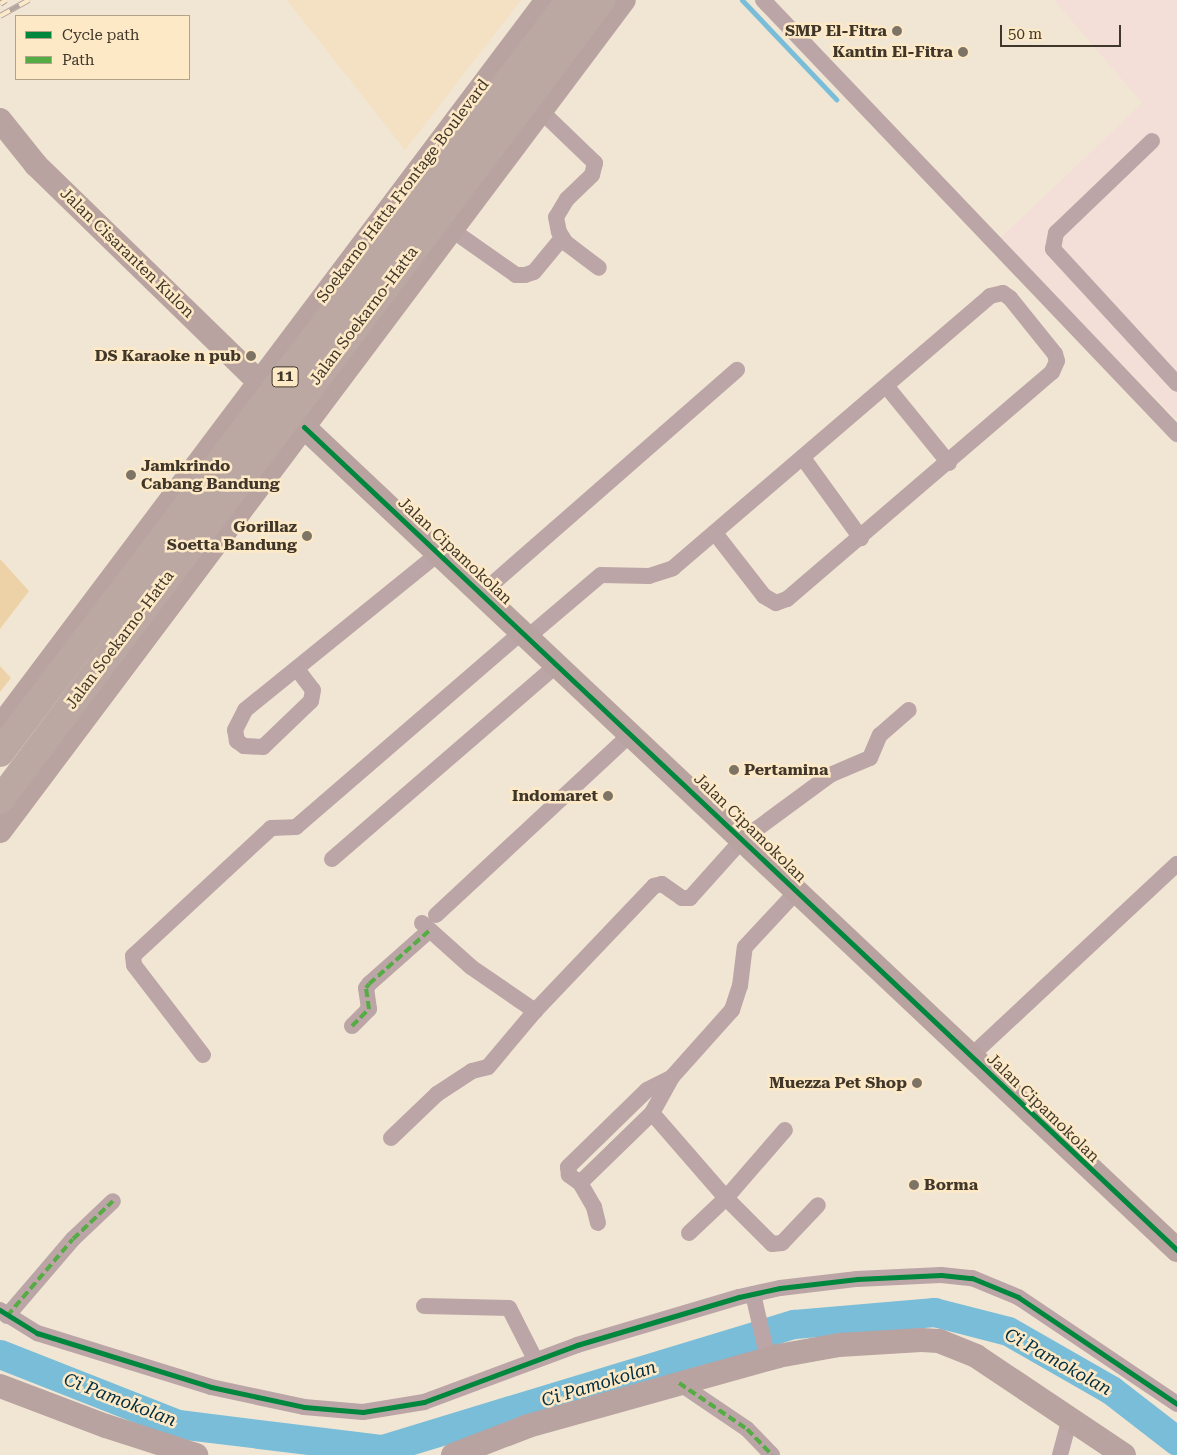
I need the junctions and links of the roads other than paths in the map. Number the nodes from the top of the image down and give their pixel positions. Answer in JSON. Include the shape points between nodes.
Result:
{"nodes":[{"id":1,"x":547,"y":0,"type":"edge"},
{"id":2,"x":570,"y":0,"type":"edge"},
{"id":3,"x":601,"y":0,"type":"edge"},
{"id":4,"x":624,"y":0,"type":"edge"},
{"id":5,"x":763,"y":0,"type":"edge"},
{"id":6,"x":541,"y":111,"type":"junction"},
{"id":7,"x":0,"y":120,"type":"edge"},
{"id":8,"x":1152,"y":141,"type":"dead end"},
{"id":9,"x":448,"y":220,"type":"junction"},
{"id":10,"x":562,"y":238,"type":"junction"},
{"id":11,"x":599,"y":268,"type":"dead end"},
{"id":12,"x":420,"y":272,"type":"joint"},
{"id":13,"x":737,"y":370,"type":"dead end"},
{"id":14,"x":259,"y":382,"type":"junction"},
{"id":15,"x":1177,"y":384,"type":"edge"},
{"id":16,"x":887,"y":387,"type":"junction"},
{"id":17,"x":304,"y":427,"type":"junction"},
{"id":18,"x":1177,"y":434,"type":"edge"},
{"id":19,"x":803,"y":458,"type":"junction"},
{"id":20,"x":949,"y":463,"type":"junction"},
{"id":21,"x":715,"y":532,"type":"junction"},
{"id":22,"x":861,"y":538,"type":"junction"},
{"id":23,"x":439,"y":553,"type":"junction"},
{"id":24,"x":482,"y":593,"type":"junction"},
{"id":25,"x":526,"y":634,"type":"junction"},
{"id":26,"x":559,"y":663,"type":"junction"},
{"id":27,"x":297,"y":668,"type":"junction"},
{"id":28,"x":909,"y":710,"type":"dead end"},
{"id":29,"x":0,"y":727,"type":"edge"},
{"id":30,"x":632,"y":733,"type":"junction"},
{"id":31,"x":59,"y":751,"type":"junction"},
{"id":32,"x":0,"y":753,"type":"edge"},
{"id":33,"x":3,"y":795,"type":"edge"},
{"id":34,"x":0,"y":831,"type":"edge"},
{"id":35,"x":743,"y":839,"type":"junction"},
{"id":36,"x":332,"y":858,"type":"dead end"},
{"id":37,"x":1176,"y":866,"type":"edge"},
{"id":38,"x":797,"y":891,"type":"junction"},
{"id":39,"x":436,"y":915,"type":"dead end"},
{"id":40,"x":535,"y":1011,"type":"junction"},
{"id":41,"x":352,"y":1026,"type":"dead end"},
{"id":42,"x":203,"y":1055,"type":"dead end"},
{"id":43,"x":971,"y":1056,"type":"junction"},
{"id":44,"x":672,"y":1077,"type":"junction"},
{"id":45,"x":652,"y":1113,"type":"junction"},
{"id":46,"x":785,"y":1130,"type":"dead end"},
{"id":47,"x":391,"y":1138,"type":"dead end"},
{"id":48,"x":580,"y":1183,"type":"junction"},
{"id":49,"x":726,"y":1198,"type":"junction"},
{"id":50,"x":113,"y":1201,"type":"dead end"},
{"id":51,"x":818,"y":1205,"type":"dead end"},
{"id":52,"x":598,"y":1223,"type":"dead end"},
{"id":53,"x":688,"y":1234,"type":"dead end"},
{"id":54,"x":1177,"y":1250,"type":"edge"},
{"id":55,"x":754,"y":1301,"type":"junction"},
{"id":56,"x":424,"y":1306,"type":"dead end"},
{"id":57,"x":3,"y":1313,"type":"edge"},
{"id":58,"x":766,"y":1353,"type":"junction"},
{"id":59,"x":535,"y":1359,"type":"junction"},
{"id":60,"x":678,"y":1383,"type":"junction"},
{"id":61,"x":0,"y":1386,"type":"edge"},
{"id":62,"x":1177,"y":1404,"type":"edge"},
{"id":63,"x":1069,"y":1421,"type":"junction"},
{"id":64,"x":196,"y":1455,"type":"edge"},
{"id":65,"x":453,"y":1455,"type":"edge"},
{"id":66,"x":772,"y":1455,"type":"edge"},
{"id":67,"x":1060,"y":1455,"type":"edge"},
{"id":68,"x":1124,"y":1455,"type":"edge"}],
"edges":[{"from":1,"to":14,"type":"main road","name":"Soekarno Hatta Frontage Boulevard"},
{"from":2,"to":32,"type":"highway","name":"Jalan Soekarno-Hatta","number":"11"},
{"from":3,"to":9,"type":"highway","name":"Jalan Soekarno-Hatta","number":"11"},
{"from":4,"to":6,"type":"main road","name":"Jalan Soekarno-Hatta"},
{"from":5,"to":18,"type":"street"},
{"from":6,"to":9,"type":"main road","name":"Jalan Soekarno-Hatta"},
{"from":6,"to":10,"type":"street","via":[[594,164],[586,182],[559,210],[557,225]]},
{"from":7,"to":14,"type":"main road","name":"Jalan Cisaranten Kulon","via":[[36,165]]},
{"from":8,"to":15,"type":"street","via":[[1056,233],[1053,249]]},
{"from":9,"to":10,"type":"street","via":[[516,274],[534,272]]},
{"from":9,"to":12,"type":"highway"},
{"from":9,"to":33,"type":"highway","name":"Jalan Soekarno-Hatta","number":"11"},
{"from":10,"to":11,"type":"street"},
{"from":12,"to":17,"type":"main road"},
{"from":13,"to":24,"type":"street"},
{"from":14,"to":29,"type":"main road"},
{"from":16,"to":19,"type":"street"},
{"from":16,"to":20,"type":"street"},
{"from":16,"to":20,"type":"street","via":[[996,294],[1003,293],[1010,298],[1053,349],[1057,361],[1052,372]]},
{"from":17,"to":23,"type":"main road","name":"Jalan Cipamokolan"},
{"from":17,"to":31,"type":"main road","name":"Jalan Soekarno-Hatta"},
{"from":19,"to":21,"type":"street"},
{"from":19,"to":22,"type":"street"},
{"from":20,"to":22,"type":"street"},
{"from":21,"to":22,"type":"street","via":[[764,596],[776,603],[787,599]]},
{"from":21,"to":25,"type":"street","via":[[674,568],[661,574],[601,575]]},
{"from":23,"to":24,"type":"main road","name":"Jalan Cipamokolan"},
{"from":23,"to":27,"type":"street","via":[[395,592]]},
{"from":24,"to":25,"type":"main road","name":"Jalan Cipamokolan"},
{"from":25,"to":26,"type":"main road","name":"Jalan Cipamokolan"},
{"from":25,"to":42,"type":"street","via":[[296,828],[271,828],[133,956],[134,965]]},
{"from":26,"to":30,"type":"main road","name":"Jalan Cipamokolan"},
{"from":26,"to":36,"type":"street"},
{"from":27,"to":27,"type":"street","via":[[260,696],[238,719],[235,730],[238,741],[244,746],[263,747],[311,701],[313,690]]},
{"from":28,"to":35,"type":"street","via":[[880,735],[870,758],[830,775]]},
{"from":30,"to":35,"type":"main road","name":"Jalan Cipamokolan"},
{"from":30,"to":39,"type":"street"},
{"from":31,"to":33,"type":"highway"},
{"from":31,"to":34,"type":"main road"},
{"from":35,"to":38,"type":"main road","name":"Jalan Cipamokolan"},
{"from":35,"to":40,"type":"street","via":[[690,898],[682,898],[662,884],[654,886]]},
{"from":37,"to":43,"type":"street"},
{"from":38,"to":43,"type":"main road","name":"Jalan Cipamokolan"},
{"from":38,"to":44,"type":"street","via":[[751,938],[742,956],[740,986],[732,1010]]},
{"from":40,"to":41,"type":"street","via":[[471,967],[426,926],[366,988],[369,1009]]},
{"from":40,"to":47,"type":"street","via":[[488,1067],[472,1071],[437,1094]]},
{"from":43,"to":54,"type":"main road","name":"Jalan Cipamokolan"},
{"from":44,"to":45,"type":"street"},
{"from":44,"to":48,"type":"street","via":[[647,1090],[571,1162],[567,1172]]},
{"from":45,"to":48,"type":"street"},
{"from":45,"to":49,"type":"street"},
{"from":46,"to":49,"type":"street"},
{"from":48,"to":52,"type":"street","via":[[598,1214]]},
{"from":49,"to":51,"type":"street","via":[[772,1244],[777,1245]]},
{"from":49,"to":53,"type":"street"},
{"from":50,"to":57,"type":"street"},
{"from":55,"to":58,"type":"street"},
{"from":55,"to":59,"type":"street"},
{"from":55,"to":62,"type":"street","via":[[857,1278],[941,1275],[972,1278],[999,1287],[1034,1306]]},
{"from":56,"to":59,"type":"street","via":[[509,1308]]},
{"from":57,"to":59,"type":"street","via":[[37,1334],[128,1364],[211,1388],[332,1411],[363,1412],[424,1402]]},
{"from":58,"to":60,"type":"main road"},
{"from":58,"to":63,"type":"main road","via":[[880,1340],[939,1341],[982,1360]]},
{"from":60,"to":65,"type":"main road","via":[[528,1426]]},
{"from":60,"to":66,"type":"street","via":[[747,1429]]},
{"from":61,"to":64,"type":"main road","via":[[106,1426]]},
{"from":63,"to":67,"type":"street"},
{"from":63,"to":68,"type":"main road"}]}
